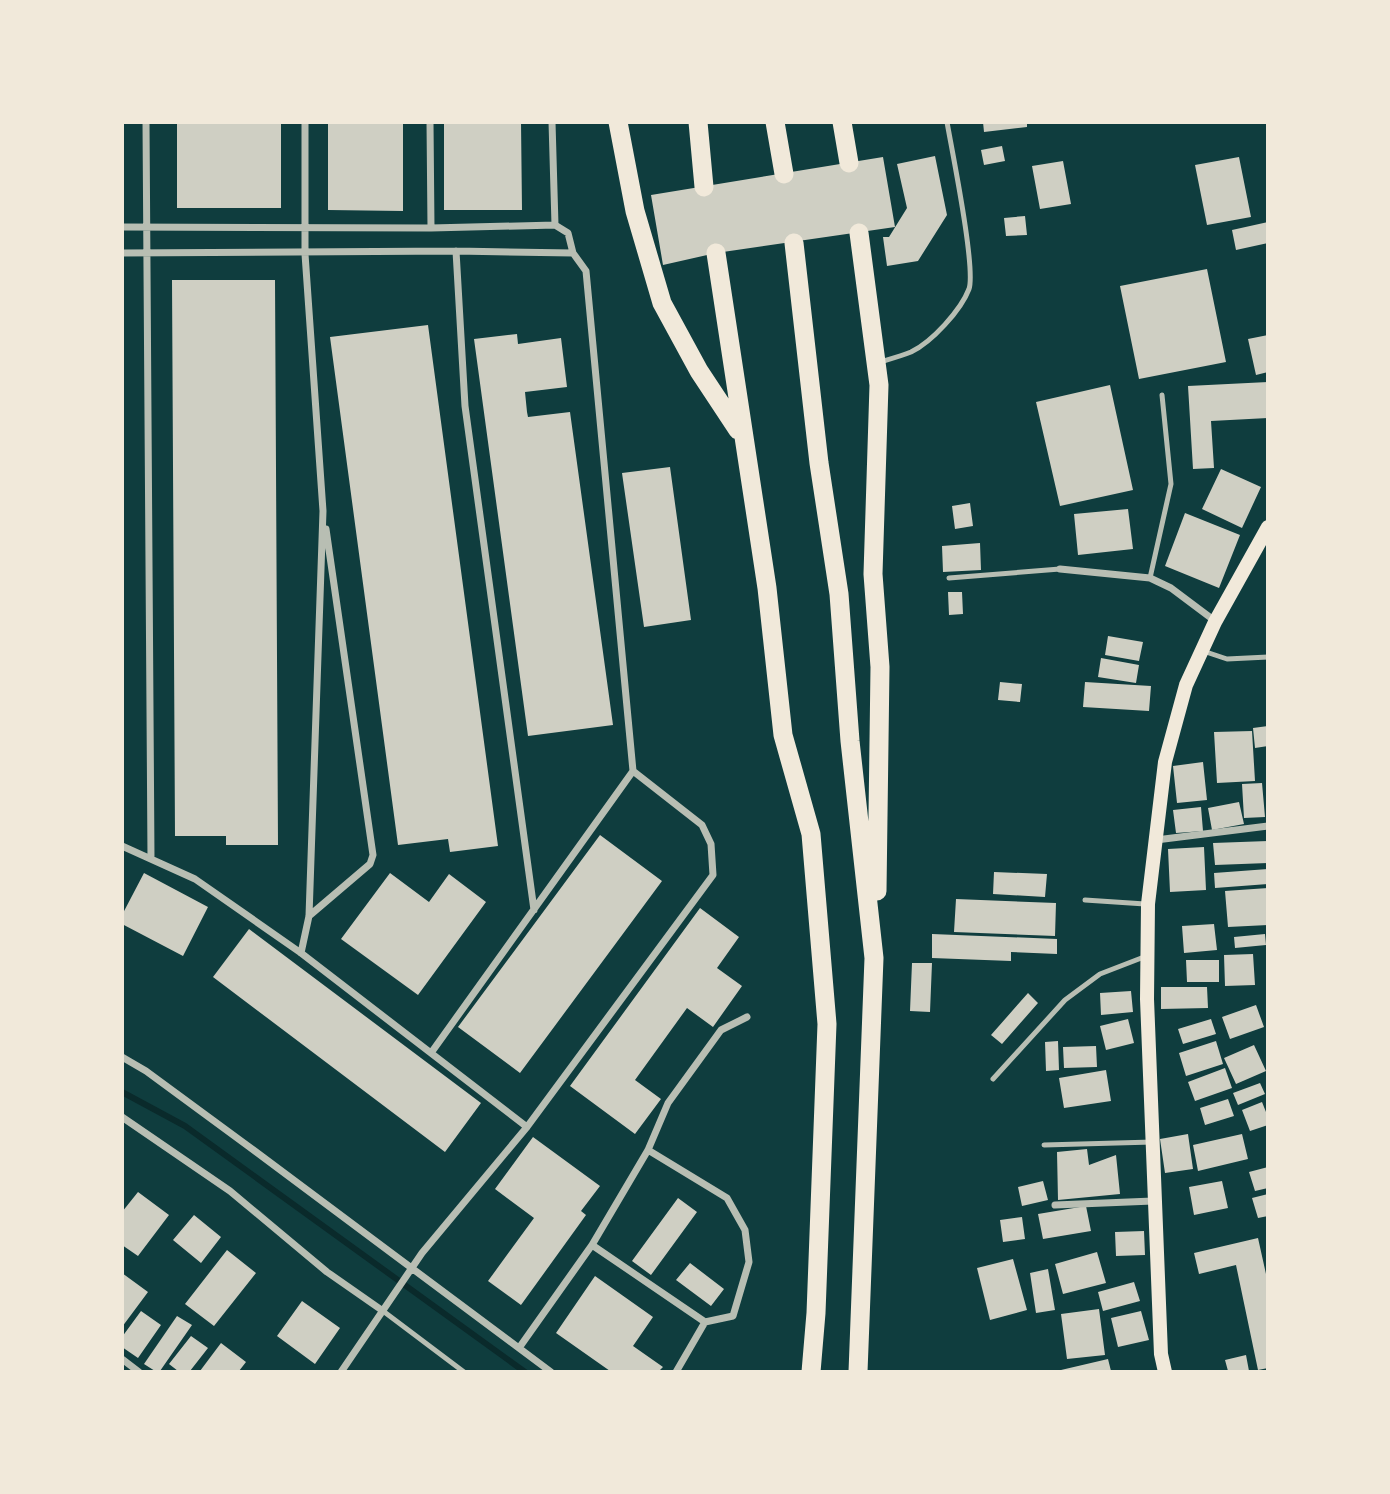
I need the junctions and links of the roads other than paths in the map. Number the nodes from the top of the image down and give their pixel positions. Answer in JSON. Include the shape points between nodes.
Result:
{"nodes":[{"id":1,"x":146,"y":122,"type":"edge"},
{"id":2,"x":305,"y":122,"type":"edge"},
{"id":3,"x":430,"y":122,"type":"edge"},
{"id":4,"x":552,"y":122,"type":"edge"},
{"id":5,"x":618,"y":122,"type":"edge"},
{"id":6,"x":698,"y":122,"type":"edge"},
{"id":7,"x":775,"y":122,"type":"edge"},
{"id":8,"x":842,"y":122,"type":"edge"},
{"id":9,"x":947,"y":122,"type":"edge"},
{"id":10,"x":849,"y":163,"type":"dead end"},
{"id":11,"x":784,"y":174,"type":"dead end"},
{"id":12,"x":704,"y":187,"type":"dead end"},
{"id":13,"x":555,"y":225,"type":"junction"},
{"id":14,"x":122,"y":227,"type":"edge"},
{"id":15,"x":146,"y":227,"type":"junction"},
{"id":16,"x":304,"y":228,"type":"junction"},
{"id":17,"x":431,"y":228,"type":"junction"},
{"id":18,"x":859,"y":233,"type":"dead end"},
{"id":19,"x":794,"y":243,"type":"dead end"},
{"id":20,"x":456,"y":251,"type":"junction"},
{"id":21,"x":147,"y":253,"type":"junction"},
{"id":22,"x":573,"y":253,"type":"junction"},
{"id":23,"x":716,"y":253,"type":"dead end"},
{"id":24,"x":122,"y":254,"type":"edge"},
{"id":25,"x":305,"y":254,"type":"junction"},
{"id":26,"x":876,"y":363,"type":"junction"},
{"id":27,"x":1162,"y":395,"type":"dead end"},
{"id":28,"x":742,"y":436,"type":"junction"},
{"id":29,"x":323,"y":511,"type":"junction"},
{"id":30,"x":1268,"y":527,"type":"edge"},
{"id":31,"x":1060,"y":569,"type":"joint"},
{"id":32,"x":949,"y":578,"type":"dead end"},
{"id":33,"x":1150,"y":578,"type":"junction"},
{"id":34,"x":1215,"y":622,"type":"junction"},
{"id":35,"x":1203,"y":651,"type":"junction"},
{"id":36,"x":1268,"y":656,"type":"edge"},
{"id":37,"x":634,"y":771,"type":"junction"},
{"id":38,"x":1268,"y":826,"type":"edge"},
{"id":39,"x":1156,"y":840,"type":"junction"},
{"id":40,"x":122,"y":846,"type":"edge"},
{"id":41,"x":151,"y":858,"type":"junction"},
{"id":42,"x":1085,"y":900,"type":"dead end"},
{"id":43,"x":1149,"y":904,"type":"junction"},
{"id":44,"x":534,"y":910,"type":"junction"},
{"id":45,"x":309,"y":916,"type":"junction"},
{"id":46,"x":301,"y":953,"type":"junction"},
{"id":47,"x":1147,"y":956,"type":"junction"},
{"id":48,"x":874,"y":958,"type":"junction"},
{"id":49,"x":747,"y":1017,"type":"dead end"},
{"id":50,"x":431,"y":1053,"type":"junction"},
{"id":51,"x":122,"y":1057,"type":"edge"},
{"id":52,"x":993,"y":1079,"type":"dead end"},
{"id":53,"x":122,"y":1117,"type":"edge"},
{"id":54,"x":527,"y":1127,"type":"junction"},
{"id":55,"x":1153,"y":1142,"type":"junction"},
{"id":56,"x":1044,"y":1145,"type":"dead end"},
{"id":57,"x":648,"y":1150,"type":"junction"},
{"id":58,"x":1153,"y":1201,"type":"junction"},
{"id":59,"x":1055,"y":1205,"type":"dead end"},
{"id":60,"x":592,"y":1245,"type":"junction"},
{"id":61,"x":410,"y":1270,"type":"junction"},
{"id":62,"x":383,"y":1311,"type":"junction"},
{"id":63,"x":705,"y":1322,"type":"junction"},
{"id":64,"x":519,"y":1348,"type":"junction"},
{"id":65,"x":122,"y":1359,"type":"edge"},
{"id":66,"x":139,"y":1371,"type":"edge"},
{"id":67,"x":341,"y":1371,"type":"edge"},
{"id":68,"x":464,"y":1371,"type":"edge"},
{"id":69,"x":551,"y":1371,"type":"edge"},
{"id":70,"x":676,"y":1371,"type":"edge"},
{"id":71,"x":811,"y":1371,"type":"edge"},
{"id":72,"x":858,"y":1371,"type":"edge"},
{"id":73,"x":1165,"y":1371,"type":"edge"}],
"edges":[{"from":1,"to":15,"type":"street"},
{"from":2,"to":16,"type":"street"},
{"from":3,"to":17,"type":"street"},
{"from":4,"to":13,"type":"street"},
{"from":5,"to":28,"type":"highway","via":[[635,211],[662,303]]},
{"from":6,"to":12,"type":"highway"},
{"from":7,"to":11,"type":"highway"},
{"from":8,"to":10,"type":"highway"},
{"from":9,"to":26,"type":"lane","via":[[970,288],[932,337],[913,351]]},
{"from":13,"to":17,"type":"street"},
{"from":13,"to":22,"type":"street","via":[[568,233]]},
{"from":14,"to":15,"type":"street"},
{"from":15,"to":16,"type":"street"},
{"from":15,"to":21,"type":"street"},
{"from":16,"to":17,"type":"street"},
{"from":16,"to":25,"type":"street"},
{"from":18,"to":26,"type":"highway"},
{"from":19,"to":48,"type":"highway","via":[[817,451],[839,594]]},
{"from":20,"to":22,"type":"street"},
{"from":20,"to":25,"type":"street"},
{"from":20,"to":44,"type":"street","via":[[465,406]]},
{"from":21,"to":24,"type":"street"},
{"from":21,"to":25,"type":"street"},
{"from":21,"to":41,"type":"street"},
{"from":22,"to":37,"type":"street","via":[[586,271]]},
{"from":23,"to":28,"type":"highway"},
{"from":25,"to":29,"type":"street"},
{"from":26,"to":48,"type":"highway","via":[[879,418],[873,574],[880,681]]},
{"from":27,"to":33,"type":"lane","via":[[1171,484]]},
{"from":28,"to":71,"type":"highway","via":[[767,588],[783,735],[811,834],[827,1024]]},
{"from":29,"to":45,"type":"street"},
{"from":29,"to":45,"type":"street","via":[[373,855],[370,864]]},
{"from":30,"to":34,"type":"main road"},
{"from":31,"to":32,"type":"lane"},
{"from":31,"to":33,"type":"street"},
{"from":33,"to":34,"type":"street"},
{"from":34,"to":35,"type":"main road"},
{"from":35,"to":36,"type":"lane","via":[[1227,659]]},
{"from":35,"to":39,"type":"main road","via":[[1185,685],[1165,762]]},
{"from":37,"to":44,"type":"street"},
{"from":37,"to":54,"type":"street","via":[[702,825],[711,844],[713,875]]},
{"from":38,"to":39,"type":"street"},
{"from":39,"to":43,"type":"main road"},
{"from":40,"to":41,"type":"street"},
{"from":41,"to":46,"type":"street","via":[[195,879]]},
{"from":42,"to":43,"type":"lane"},
{"from":43,"to":47,"type":"main road"},
{"from":44,"to":50,"type":"street"},
{"from":45,"to":46,"type":"street"},
{"from":46,"to":50,"type":"street"},
{"from":47,"to":52,"type":"lane","via":[[1100,974],[1065,1000]]},
{"from":47,"to":55,"type":"main road"},
{"from":48,"to":72,"type":"highway"},
{"from":49,"to":57,"type":"street","via":[[721,1030],[668,1103]]},
{"from":50,"to":54,"type":"street"},
{"from":51,"to":61,"type":"street"},
{"from":53,"to":62,"type":"street","via":[[229,1191],[327,1272]]},
{"from":54,"to":61,"type":"street"},
{"from":55,"to":56,"type":"lane"},
{"from":55,"to":58,"type":"main road"},
{"from":57,"to":60,"type":"street"},
{"from":57,"to":63,"type":"street","via":[[727,1198],[745,1230],[749,1262],[736,1312],[729,1318]]},
{"from":58,"to":59,"type":"street"},
{"from":58,"to":73,"type":"main road"},
{"from":60,"to":63,"type":"street"},
{"from":60,"to":64,"type":"street"},
{"from":61,"to":62,"type":"street"},
{"from":61,"to":64,"type":"street"},
{"from":62,"to":67,"type":"street"},
{"from":62,"to":68,"type":"lane"},
{"from":63,"to":70,"type":"street"},
{"from":64,"to":69,"type":"street"},
{"from":65,"to":66,"type":"street"}]}
